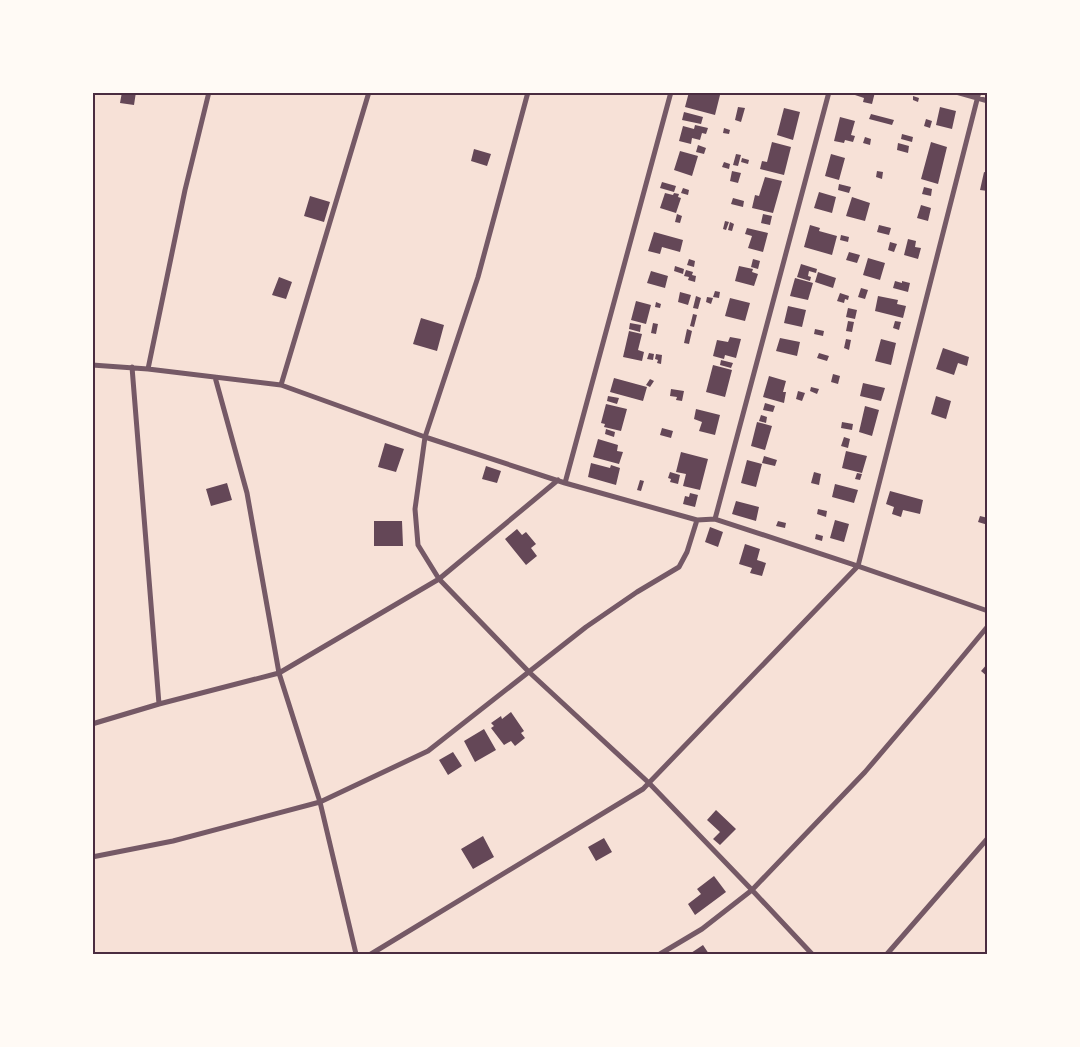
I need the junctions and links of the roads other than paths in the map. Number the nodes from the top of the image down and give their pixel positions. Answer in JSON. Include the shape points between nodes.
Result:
{"nodes":[{"id":1,"x":209,"y":92,"type":"edge"},
{"id":2,"x":369,"y":92,"type":"edge"},
{"id":3,"x":528,"y":92,"type":"edge"},
{"id":4,"x":671,"y":92,"type":"edge"},
{"id":5,"x":829,"y":92,"type":"edge"},
{"id":6,"x":956,"y":92,"type":"edge"},
{"id":7,"x":978,"y":96,"type":"edge"},
{"id":8,"x":988,"y":101,"type":"edge"},
{"id":9,"x":92,"y":364,"type":"edge"},
{"id":10,"x":132,"y":367,"type":"junction"},
{"id":11,"x":148,"y":369,"type":"junction"},
{"id":12,"x":215,"y":377,"type":"junction"},
{"id":13,"x":281,"y":385,"type":"junction"},
{"id":14,"x":425,"y":437,"type":"junction"},
{"id":15,"x":558,"y":480,"type":"junction"},
{"id":16,"x":565,"y":482,"type":"junction"},
{"id":17,"x":715,"y":519,"type":"junction"},
{"id":18,"x":697,"y":520,"type":"junction"},
{"id":19,"x":858,"y":566,"type":"junction"},
{"id":20,"x":439,"y":579,"type":"junction"},
{"id":21,"x":988,"y":611,"type":"edge"},
{"id":22,"x":988,"y":626,"type":"edge"},
{"id":23,"x":529,"y":672,"type":"junction"},
{"id":24,"x":279,"y":673,"type":"junction"},
{"id":25,"x":159,"y":704,"type":"junction"},
{"id":26,"x":92,"y":724,"type":"edge"},
{"id":27,"x":649,"y":783,"type":"junction"},
{"id":28,"x":320,"y":802,"type":"junction"},
{"id":29,"x":988,"y":838,"type":"edge"},
{"id":30,"x":92,"y":857,"type":"edge"},
{"id":31,"x":752,"y":890,"type":"junction"},
{"id":32,"x":356,"y":954,"type":"edge"},
{"id":33,"x":371,"y":954,"type":"edge"},
{"id":34,"x":660,"y":954,"type":"edge"},
{"id":35,"x":812,"y":954,"type":"edge"},
{"id":36,"x":887,"y":954,"type":"edge"}],
"edges":[{"from":1,"to":11,"type":"street"},
{"from":2,"to":13,"type":"street"},
{"from":3,"to":14,"type":"street","via":[[478,277]]},
{"from":4,"to":16,"type":"street"},
{"from":5,"to":17,"type":"street"},
{"from":6,"to":7,"type":"street"},
{"from":7,"to":8,"type":"street"},
{"from":7,"to":19,"type":"street"},
{"from":9,"to":10,"type":"street"},
{"from":10,"to":11,"type":"street"},
{"from":10,"to":25,"type":"street"},
{"from":11,"to":12,"type":"street"},
{"from":12,"to":13,"type":"street"},
{"from":12,"to":24,"type":"street","via":[[247,493]]},
{"from":13,"to":14,"type":"street"},
{"from":14,"to":15,"type":"street"},
{"from":14,"to":20,"type":"street","via":[[415,510],[418,545]]},
{"from":15,"to":16,"type":"street"},
{"from":15,"to":20,"type":"street"},
{"from":16,"to":18,"type":"street"},
{"from":17,"to":18,"type":"street"},
{"from":17,"to":19,"type":"street"},
{"from":18,"to":23,"type":"street","via":[[680,567],[586,627]]},
{"from":19,"to":21,"type":"street"},
{"from":19,"to":27,"type":"street"},
{"from":20,"to":23,"type":"street"},
{"from":20,"to":24,"type":"street"},
{"from":22,"to":31,"type":"street","via":[[865,772]]},
{"from":23,"to":27,"type":"street"},
{"from":23,"to":28,"type":"street","via":[[428,751]]},
{"from":24,"to":25,"type":"street"},
{"from":24,"to":28,"type":"street"},
{"from":25,"to":26,"type":"street"},
{"from":27,"to":31,"type":"street"},
{"from":27,"to":33,"type":"street","via":[[643,790]]},
{"from":28,"to":30,"type":"street","via":[[173,841]]},
{"from":28,"to":32,"type":"street"},
{"from":29,"to":36,"type":"street"},
{"from":31,"to":34,"type":"street","via":[[702,929]]},
{"from":31,"to":35,"type":"street"}]}
